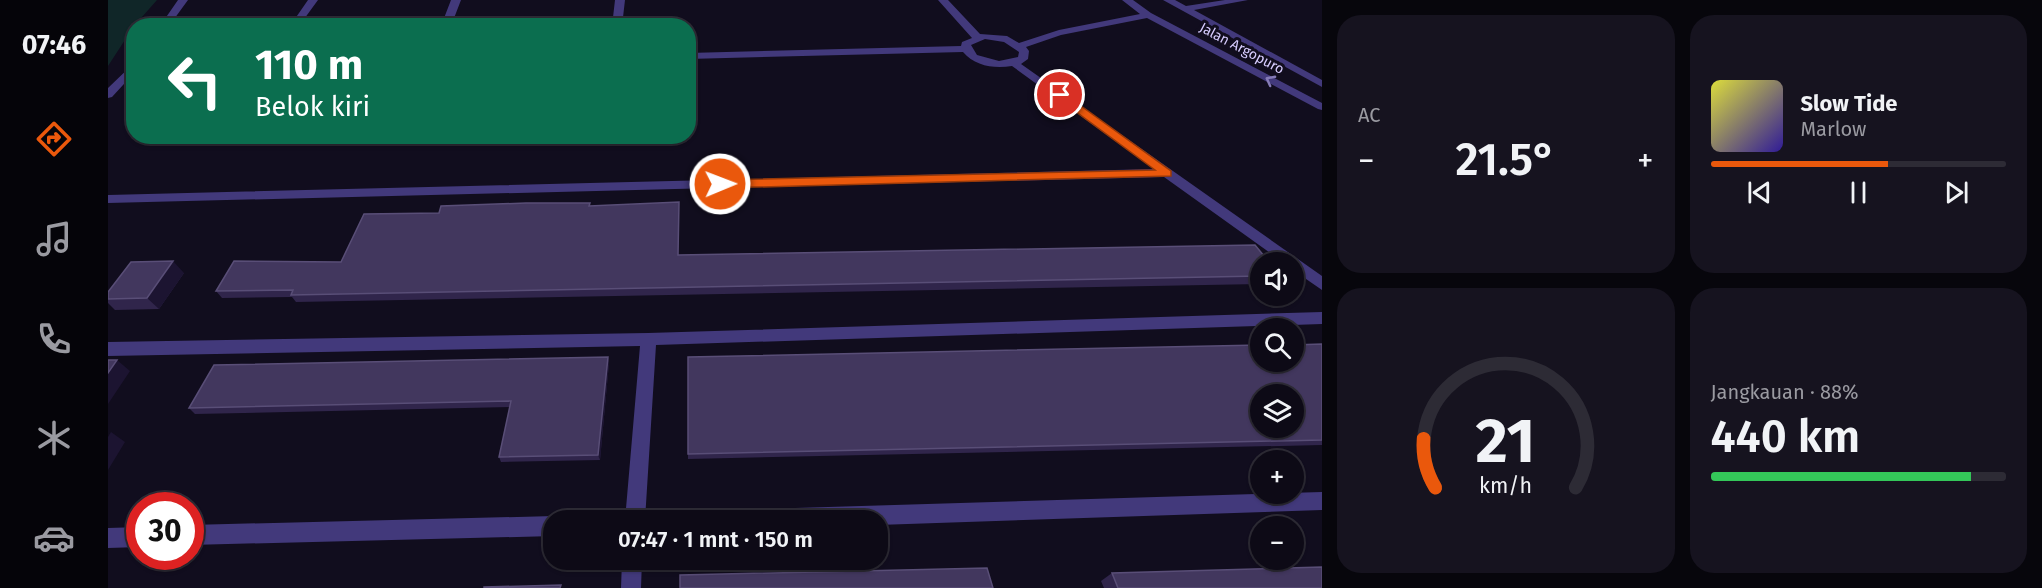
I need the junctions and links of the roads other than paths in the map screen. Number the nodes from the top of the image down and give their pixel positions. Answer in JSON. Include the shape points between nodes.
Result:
{"nodes":[{"id":1,"x":183,"y":0,"type":"edge"},
{"id":2,"x":313,"y":0,"type":"edge"},
{"id":3,"x":456,"y":0,"type":"edge"},
{"id":4,"x":620,"y":0,"type":"edge"},
{"id":5,"x":944,"y":0,"type":"edge"},
{"id":6,"x":1127,"y":0,"type":"edge"},
{"id":7,"x":1168,"y":0,"type":"edge"},
{"id":8,"x":1243,"y":0,"type":"edge"},
{"id":9,"x":1184,"y":9,"type":"junction"},
{"id":10,"x":1148,"y":15,"type":"junction"},
{"id":11,"x":170,"y":18,"type":"edge"},
{"id":12,"x":300,"y":18,"type":"edge"},
{"id":13,"x":449,"y":18,"type":"edge"},
{"id":14,"x":618,"y":18,"type":"edge"},
{"id":15,"x":1206,"y":23,"type":"junction"},
{"id":16,"x":1179,"y":31,"type":"junction"},
{"id":17,"x":977,"y":37,"type":"junction"},
{"id":18,"x":1020,"y":46,"type":"junction"},
{"id":19,"x":966,"y":49,"type":"junction"},
{"id":20,"x":696,"y":56,"type":"edge"},
{"id":21,"x":1014,"y":64,"type":"junction"},
{"id":22,"x":126,"y":75,"type":"edge"},
{"id":23,"x":1322,"y":84,"type":"edge"},
{"id":24,"x":108,"y":95,"type":"edge"},
{"id":25,"x":1322,"y":107,"type":"edge"},
{"id":26,"x":1167,"y":173,"type":"junction"},
{"id":27,"x":108,"y":199,"type":"edge"},
{"id":28,"x":1278,"y":252,"type":"edge"},
{"id":29,"x":1304,"y":271,"type":"edge"},
{"id":30,"x":1322,"y":284,"type":"edge"},
{"id":31,"x":1322,"y":318,"type":"edge"},
{"id":32,"x":648,"y":339,"type":"junction"},
{"id":33,"x":108,"y":350,"type":"edge"},
{"id":34,"x":1322,"y":501,"type":"edge"},
{"id":35,"x":635,"y":510,"type":"edge"},
{"id":36,"x":888,"y":515,"type":"edge"},
{"id":37,"x":543,"y":526,"type":"edge"},
{"id":38,"x":204,"y":536,"type":"edge"},
{"id":39,"x":126,"y":537,"type":"edge"},
{"id":40,"x":108,"y":538,"type":"edge"},
{"id":41,"x":631,"y":570,"type":"edge"},
{"id":42,"x":630,"y":588,"type":"edge"}],
"edges":[{"from":1,"to":11,"type":"street"},
{"from":2,"to":12,"type":"street"},
{"from":3,"to":13,"type":"street"},
{"from":4,"to":14,"type":"street"},
{"from":5,"to":17,"type":"street"},
{"from":6,"to":10,"type":"street","name":"Jalan Argopuro"},
{"from":7,"to":9,"type":"street"},
{"from":8,"to":9,"type":"street"},
{"from":9,"to":15,"type":"street"},
{"from":10,"to":16,"type":"street","name":"Jalan Argopuro"},
{"from":10,"to":18,"type":"street","via":[[1059,33]]},
{"from":15,"to":16,"type":"street"},
{"from":15,"to":23,"type":"street"},
{"from":25,"to":16,"type":"street","name":"Jalan Argopuro","one_way":true},
{"from":17,"to":18,"type":"street","via":[[994,36]]},
{"from":17,"to":19,"type":"street","via":[[966,44]]},
{"from":18,"to":21,"type":"street","via":[[1023,59]]},
{"from":19,"to":20,"type":"street"},
{"from":19,"to":21,"type":"street","via":[[988,63]]},
{"from":21,"to":26,"type":"street"},
{"from":22,"to":24,"type":"street"},
{"from":26,"to":27,"type":"street"},
{"from":26,"to":28,"type":"street"},
{"from":29,"to":30,"type":"street"},
{"from":31,"to":32,"type":"street"},
{"from":32,"to":33,"type":"street"},
{"from":32,"to":35,"type":"street"},
{"from":34,"to":36,"type":"street"},
{"from":37,"to":38,"type":"street"},
{"from":39,"to":40,"type":"street"},
{"from":41,"to":42,"type":"street"}]}
